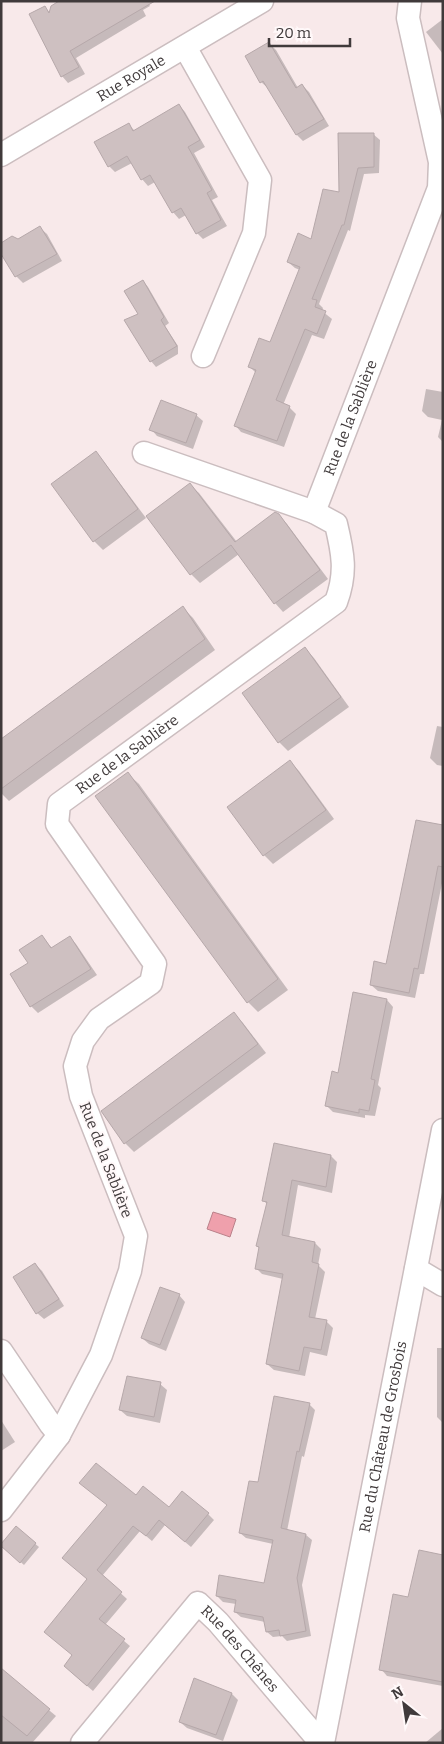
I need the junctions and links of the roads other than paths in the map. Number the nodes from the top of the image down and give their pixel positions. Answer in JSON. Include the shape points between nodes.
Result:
{"nodes":[{"id":1,"x":262,"y":1,"type":"edge"},
{"id":2,"x":410,"y":1,"type":"edge"},
{"id":3,"x":185,"y":47,"type":"junction"},
{"id":4,"x":1,"y":155,"type":"edge"},
{"id":5,"x":204,"y":356,"type":"dead end"},
{"id":6,"x":144,"y":453,"type":"dead end"},
{"id":7,"x":314,"y":512,"type":"junction"},
{"id":8,"x":443,"y":1130,"type":"edge"},
{"id":9,"x":416,"y":1269,"type":"junction"},
{"id":10,"x":443,"y":1285,"type":"edge"},
{"id":11,"x":1,"y":1351,"type":"edge"},
{"id":12,"x":59,"y":1435,"type":"junction"},
{"id":13,"x":1,"y":1510,"type":"edge"},
{"id":14,"x":82,"y":1743,"type":"edge"},
{"id":15,"x":322,"y":1743,"type":"edge"}],
"edges":[{"from":1,"to":3,"type":"street","name":"Rue Royale"},
{"from":2,"to":7,"type":"street","name":"Rue de la Sablière","via":[[408,18],[440,162],[439,188]]},
{"from":3,"to":4,"type":"street","name":"Rue Royale"},
{"from":3,"to":5,"type":"street","via":[[260,180],[254,233]]},
{"from":6,"to":7,"type":"street"},
{"from":7,"to":12,"type":"street","name":"Rue de la Sablière","via":[[336,524],[343,554],[343,585],[336,602],[59,804],[57,824],[155,964],[151,983],[99,1019],[83,1041],[75,1066],[81,1096],[136,1236],[130,1271],[101,1355]]},
{"from":8,"to":9,"type":"street","name":"Rue du Château de Grosbois"},
{"from":9,"to":10,"type":"street"},
{"from":9,"to":15,"type":"street","name":"Rue du Château de Grosbois"},
{"from":11,"to":12,"type":"street"},
{"from":12,"to":13,"type":"street","name":"Rue de la Sablière"},
{"from":14,"to":15,"type":"street","name":"Rue des Chênes","via":[[198,1603]]}]}
